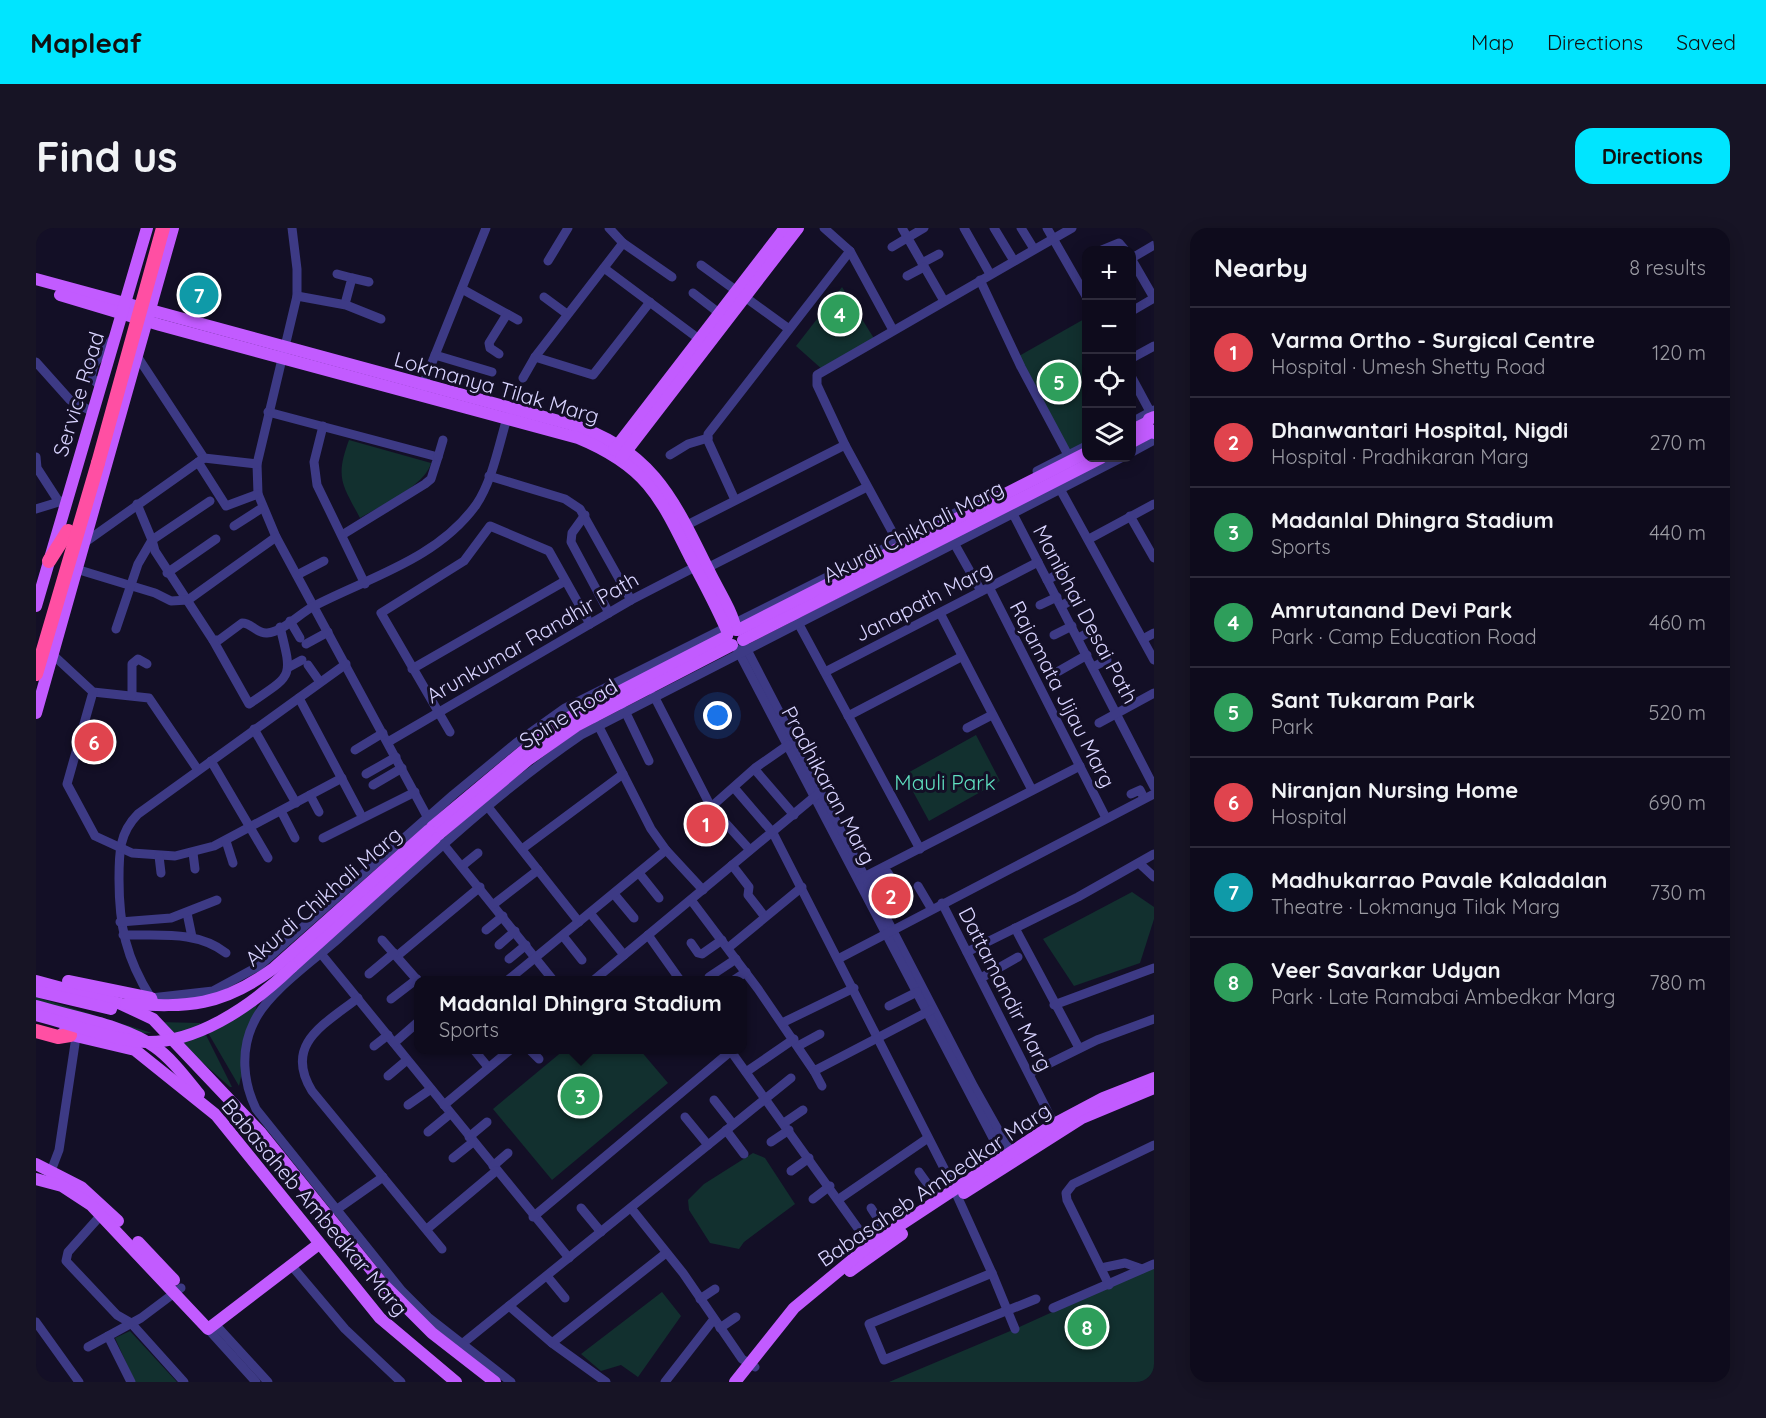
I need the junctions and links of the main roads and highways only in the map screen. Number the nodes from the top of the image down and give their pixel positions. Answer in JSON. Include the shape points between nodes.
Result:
{"nodes":[{"id":1,"x":147,"y":228,"type":"edge"},
{"id":2,"x":155,"y":228,"type":"edge"},
{"id":3,"x":163,"y":228,"type":"edge"},
{"id":4,"x":173,"y":228,"type":"edge"},
{"id":5,"x":788,"y":230,"type":"edge"},
{"id":6,"x":36,"y":279,"type":"edge"},
{"id":7,"x":36,"y":288,"type":"edge"},
{"id":8,"x":741,"y":293,"type":"junction"},
{"id":9,"x":124,"y":309,"type":"junction"},
{"id":10,"x":148,"y":316,"type":"junction"},
{"id":11,"x":703,"y":342,"type":"junction"},
{"id":12,"x":1152,"y":423,"type":"edge"},
{"id":13,"x":1136,"y":428,"type":"edge"},
{"id":14,"x":1136,"y":437,"type":"edge"},
{"id":15,"x":619,"y":452,"type":"junction"},
{"id":16,"x":1082,"y":455,"type":"edge"},
{"id":17,"x":93,"y":462,"type":"junction"},
{"id":18,"x":1092,"y":462,"type":"edge"},
{"id":19,"x":1006,"y":501,"type":"junction"},
{"id":20,"x":76,"y":536,"type":"junction"},
{"id":21,"x":62,"y":566,"type":"junction"},
{"id":22,"x":701,"y":567,"type":"junction"},
{"id":23,"x":36,"y":606,"type":"edge"},
{"id":24,"x":793,"y":614,"type":"junction"},
{"id":25,"x":736,"y":638,"type":"junction"},
{"id":26,"x":36,"y":640,"type":"edge"},
{"id":27,"x":36,"y":674,"type":"edge"},
{"id":28,"x":36,"y":713,"type":"edge"},
{"id":29,"x":312,"y":942,"type":"junction"},
{"id":30,"x":36,"y":974,"type":"edge"},
{"id":31,"x":36,"y":981,"type":"edge"},
{"id":32,"x":36,"y":991,"type":"edge"},
{"id":33,"x":152,"y":1002,"type":"junction"},
{"id":34,"x":121,"y":1004,"type":"junction"},
{"id":35,"x":36,"y":1006,"type":"edge"},
{"id":36,"x":36,"y":1015,"type":"edge"},
{"id":37,"x":36,"y":1026,"type":"edge"},
{"id":38,"x":36,"y":1031,"type":"edge"},
{"id":39,"x":68,"y":1035,"type":"junction"},
{"id":40,"x":169,"y":1037,"type":"junction"},
{"id":41,"x":1154,"y":1078,"type":"edge"},
{"id":42,"x":1154,"y":1088,"type":"edge"},
{"id":43,"x":216,"y":1115,"type":"junction"},
{"id":44,"x":1009,"y":1159,"type":"junction"},
{"id":45,"x":36,"y":1164,"type":"edge"},
{"id":46,"x":36,"y":1179,"type":"edge"},
{"id":47,"x":954,"y":1189,"type":"junction"},
{"id":48,"x":319,"y":1244,"type":"junction"},
{"id":49,"x":873,"y":1249,"type":"junction"},
{"id":50,"x":178,"y":1290,"type":"junction"},
{"id":51,"x":752,"y":1365,"type":"junction"},
{"id":52,"x":456,"y":1382,"type":"edge"},
{"id":53,"x":495,"y":1382,"type":"edge"},
{"id":54,"x":735,"y":1382,"type":"edge"},
{"id":55,"x":744,"y":1382,"type":"edge"}],
"edges":[{"from":1,"to":9,"type":"main road","name":"Service Road"},
{"from":2,"to":17,"type":"highway"},
{"from":3,"to":17,"type":"highway","bridge":true},
{"from":4,"to":10,"type":"main road"},
{"from":5,"to":8,"type":"main road"},
{"from":6,"to":9,"type":"main road"},
{"from":7,"to":9,"type":"main road"},
{"from":8,"to":11,"type":"main road"},
{"from":8,"to":11,"type":"main road","via":[[719,313]]},
{"from":9,"to":10,"type":"main road","name":"Lokmanya Tilak Marg"},
{"from":9,"to":21,"type":"main road","name":"Service Road","via":[[63,500]]},
{"from":10,"to":15,"type":"main road","name":"Lokmanya Tilak Marg","via":[[508,414],[593,431]]},
{"from":10,"to":20,"type":"main road"},
{"from":11,"to":15,"type":"main road"},
{"from":12,"to":13,"type":"main road"},
{"from":12,"to":14,"type":"main road"},
{"from":15,"to":22,"type":"main road","name":"Lokmanya Tilak Marg","via":[[658,495]]},
{"from":15,"to":22,"type":"main road","name":"Lokmanya Tilak Marg","via":[[660,481],[687,525]]},
{"from":16,"to":19,"type":"main road","name":"Akurdi Chikhali Marg"},
{"from":17,"to":20,"type":"highway"},
{"from":18,"to":19,"type":"main road","name":"Akurdi Chikhali Marg"},
{"from":19,"to":24,"type":"main road","name":"Akurdi Chikhali Marg"},
{"from":19,"to":24,"type":"main road","name":"Akurdi Chikhali Marg","via":[[899,544]]},
{"from":20,"to":21,"type":"highway"},
{"from":21,"to":23,"type":"main road","name":"Service Road"},
{"from":21,"to":26,"type":"highway"},
{"from":21,"to":27,"type":"highway"},
{"from":21,"to":28,"type":"main road","via":[[52,654]]},
{"from":22,"to":25,"type":"main road","name":"Lokmanya Tilak Marg"},
{"from":24,"to":25,"type":"main road","name":"Akurdi Chikhali Marg"},
{"from":25,"to":29,"type":"main road","name":"Akurdi Chikhali Marg","via":[[570,717],[523,751]]},
{"from":29,"to":33,"type":"main road","name":"Akurdi Chikhali Marg","via":[[265,975],[216,1001],[197,1005]]},
{"from":29,"to":36,"type":"main road","bridge":true,"via":[[271,988],[231,1014],[169,1039],[135,1041]]},
{"from":30,"to":33,"type":"main road","name":"Akurdi Chikhali Marg"},
{"from":31,"to":34,"type":"main road"},
{"from":32,"to":40,"type":"main road","via":[[116,1010]]},
{"from":33,"to":34,"type":"main road"},
{"from":34,"to":40,"type":"main road","name":"Babasaheb Ambedkar Marg","via":[[153,1019]]},
{"from":35,"to":43,"type":"main road","via":[[137,1036],[156,1047]]},
{"from":37,"to":39,"type":"main road","name":"Babasaheb Ambedkar Marg"},
{"from":38,"to":39,"type":"highway","via":[[58,1037]]},
{"from":39,"to":43,"type":"main road","name":"Babasaheb Ambedkar Marg","via":[[135,1050]]},
{"from":40,"to":53,"type":"main road","name":"Babasaheb Ambedkar Marg","via":[[236,1105],[382,1283]]},
{"from":41,"to":44,"type":"main road","name":"Babasaheb Ambedkar Marg","via":[[1103,1098],[1054,1124]]},
{"from":42,"to":44,"type":"main road","name":"Babasaheb Ambedkar Marg","via":[[1082,1118]]},
{"from":43,"to":48,"type":"main road","name":"Babasaheb Ambedkar Marg"},
{"from":44,"to":47,"type":"main road","name":"Babasaheb Ambedkar Marg"},
{"from":45,"to":50,"type":"main road","via":[[81,1187],[102,1205]]},
{"from":46,"to":50,"type":"main road","via":[[62,1186],[101,1215]]},
{"from":47,"to":49,"type":"main road","name":"Babasaheb Ambedkar Marg"},
{"from":47,"to":49,"type":"main road","name":"Babasaheb Ambedkar Marg","via":[[888,1234]]},
{"from":48,"to":50,"type":"main road","via":[[211,1326]]},
{"from":48,"to":52,"type":"main road","name":"Babasaheb Ambedkar Marg","via":[[380,1318]]},
{"from":49,"to":51,"type":"main road","name":"Babasaheb Ambedkar Marg","via":[[802,1310]]},
{"from":51,"to":54,"type":"main road","name":"Babasaheb Ambedkar Marg"},
{"from":51,"to":55,"type":"main road","name":"Babasaheb Ambedkar Marg"}]}
